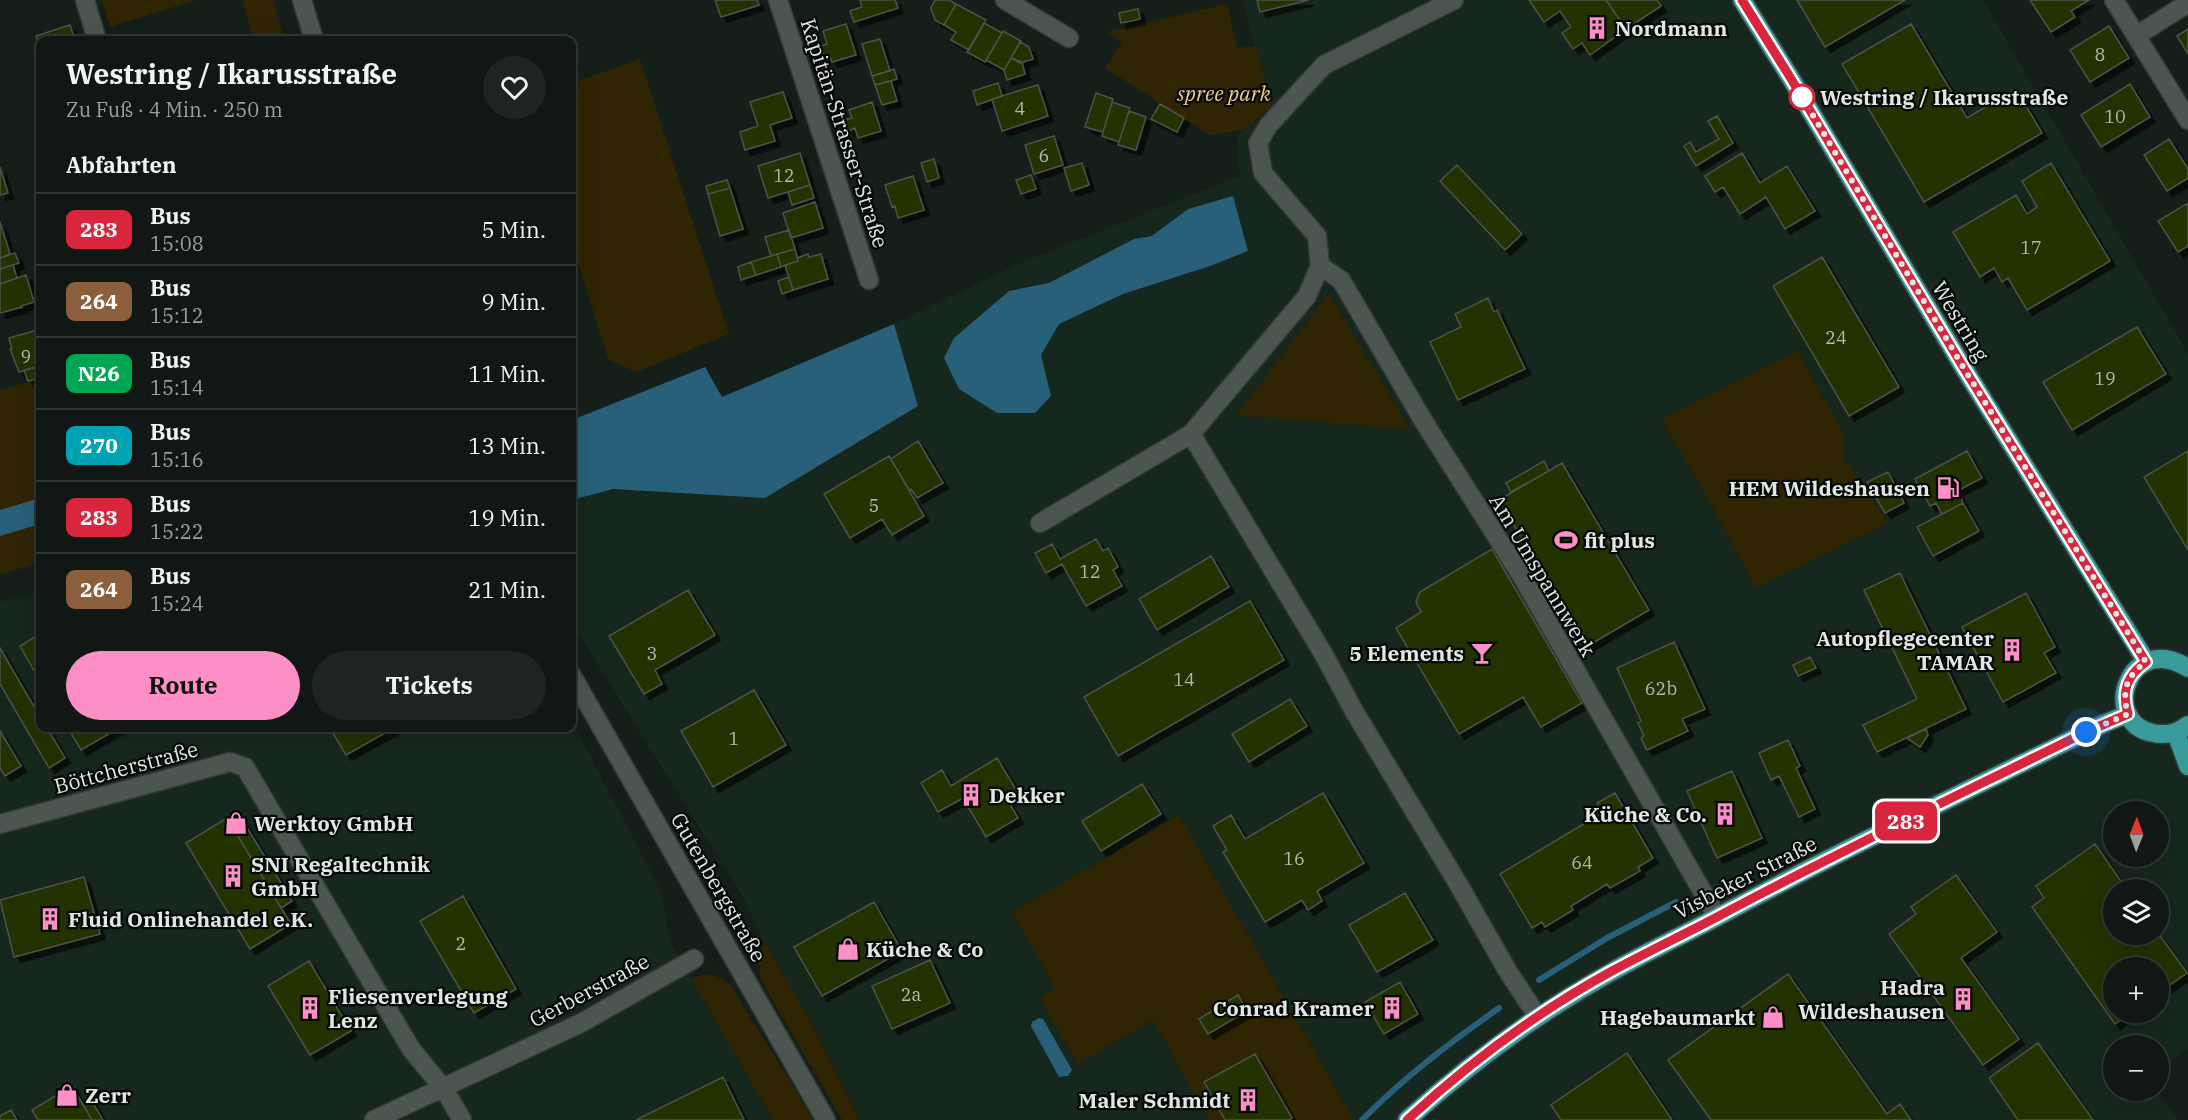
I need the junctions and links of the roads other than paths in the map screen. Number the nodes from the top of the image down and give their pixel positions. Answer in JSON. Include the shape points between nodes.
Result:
{"nodes":[{"id":1,"x":86,"y":0,"type":"edge"},
{"id":2,"x":302,"y":0,"type":"edge"},
{"id":3,"x":778,"y":0,"type":"edge"},
{"id":4,"x":1005,"y":0,"type":"edge"},
{"id":5,"x":1454,"y":0,"type":"edge"},
{"id":6,"x":1742,"y":0,"type":"edge"},
{"id":7,"x":2114,"y":0,"type":"edge"},
{"id":8,"x":2188,"y":3,"type":"edge"},
{"id":9,"x":96,"y":36,"type":"edge"},
{"id":10,"x":313,"y":36,"type":"edge"},
{"id":11,"x":2136,"y":36,"type":"junction"},
{"id":12,"x":1069,"y":38,"type":"dead end"},
{"id":13,"x":2188,"y":120,"type":"edge"},
{"id":14,"x":1320,"y":266,"type":"junction"},
{"id":15,"x":868,"y":279,"type":"dead end"},
{"id":16,"x":1191,"y":434,"type":"junction"},
{"id":17,"x":1040,"y":523,"type":"dead end"},
{"id":18,"x":2146,"y":662,"type":"junction"},
{"id":19,"x":2188,"y":668,"type":"edge"},
{"id":20,"x":576,"y":683,"type":"edge"},
{"id":21,"x":2128,"y":714,"type":"junction"},
{"id":22,"x":2182,"y":729,"type":"edge"},
{"id":23,"x":2188,"y":766,"type":"edge"},
{"id":24,"x":0,"y":824,"type":"edge"},
{"id":25,"x":1717,"y":917,"type":"junction"},
{"id":26,"x":694,"y":959,"type":"dead end"},
{"id":27,"x":1538,"y":1017,"type":"junction"},
{"id":28,"x":444,"y":1089,"type":"junction"},
{"id":29,"x":374,"y":1120,"type":"edge"},
{"id":30,"x":462,"y":1120,"type":"edge"},
{"id":31,"x":826,"y":1120,"type":"edge"},
{"id":32,"x":1407,"y":1120,"type":"edge"}],
"edges":[{"from":1,"to":9,"type":"street"},
{"from":2,"to":10,"type":"street"},
{"from":3,"to":15,"type":"street","name":"Kapitän-Strasser-Straße"},
{"from":4,"to":12,"type":"street"},
{"from":5,"to":14,"type":"street","via":[[1324,65],[1268,126],[1258,143],[1263,173],[1317,236]]},
{"from":6,"to":18,"type":"main road","name":"Westring"},
{"from":7,"to":11,"type":"street"},
{"from":8,"to":11,"type":"street"},
{"from":11,"to":13,"type":"street"},
{"from":14,"to":16,"type":"street","via":[[1307,296]]},
{"from":14,"to":25,"type":"street","name":"Am Umspannwerk","via":[[1341,280],[1424,422],[1521,575]]},
{"from":16,"to":17,"type":"street"},
{"from":16,"to":27,"type":"street"},
{"from":18,"to":19,"type":"main road","via":[[2175,660]]},
{"from":18,"to":21,"type":"main road","via":[[2128,678],[2124,690]]},
{"from":20,"to":31,"type":"street","name":"Gutenbergstraße"},
{"from":21,"to":22,"type":"main road","via":[[2148,732],[2162,735]]},
{"from":21,"to":25,"type":"main road","name":"Visbeker Straße"},
{"from":22,"to":23,"type":"main road"},
{"from":24,"to":28,"type":"street","name":"Böttcherstraße","via":[[230,762],[245,766],[411,1049]]},
{"from":25,"to":27,"type":"main road","name":"Visbeker Straße","via":[[1611,972]]},
{"from":26,"to":28,"type":"street","name":"Gerberstraße","via":[[581,1023]]},
{"from":27,"to":32,"type":"main road","name":"Visbeker Straße"},
{"from":28,"to":29,"type":"street","name":"Gerberstraße"},
{"from":28,"to":30,"type":"street","name":"Böttcherstraße"}]}
